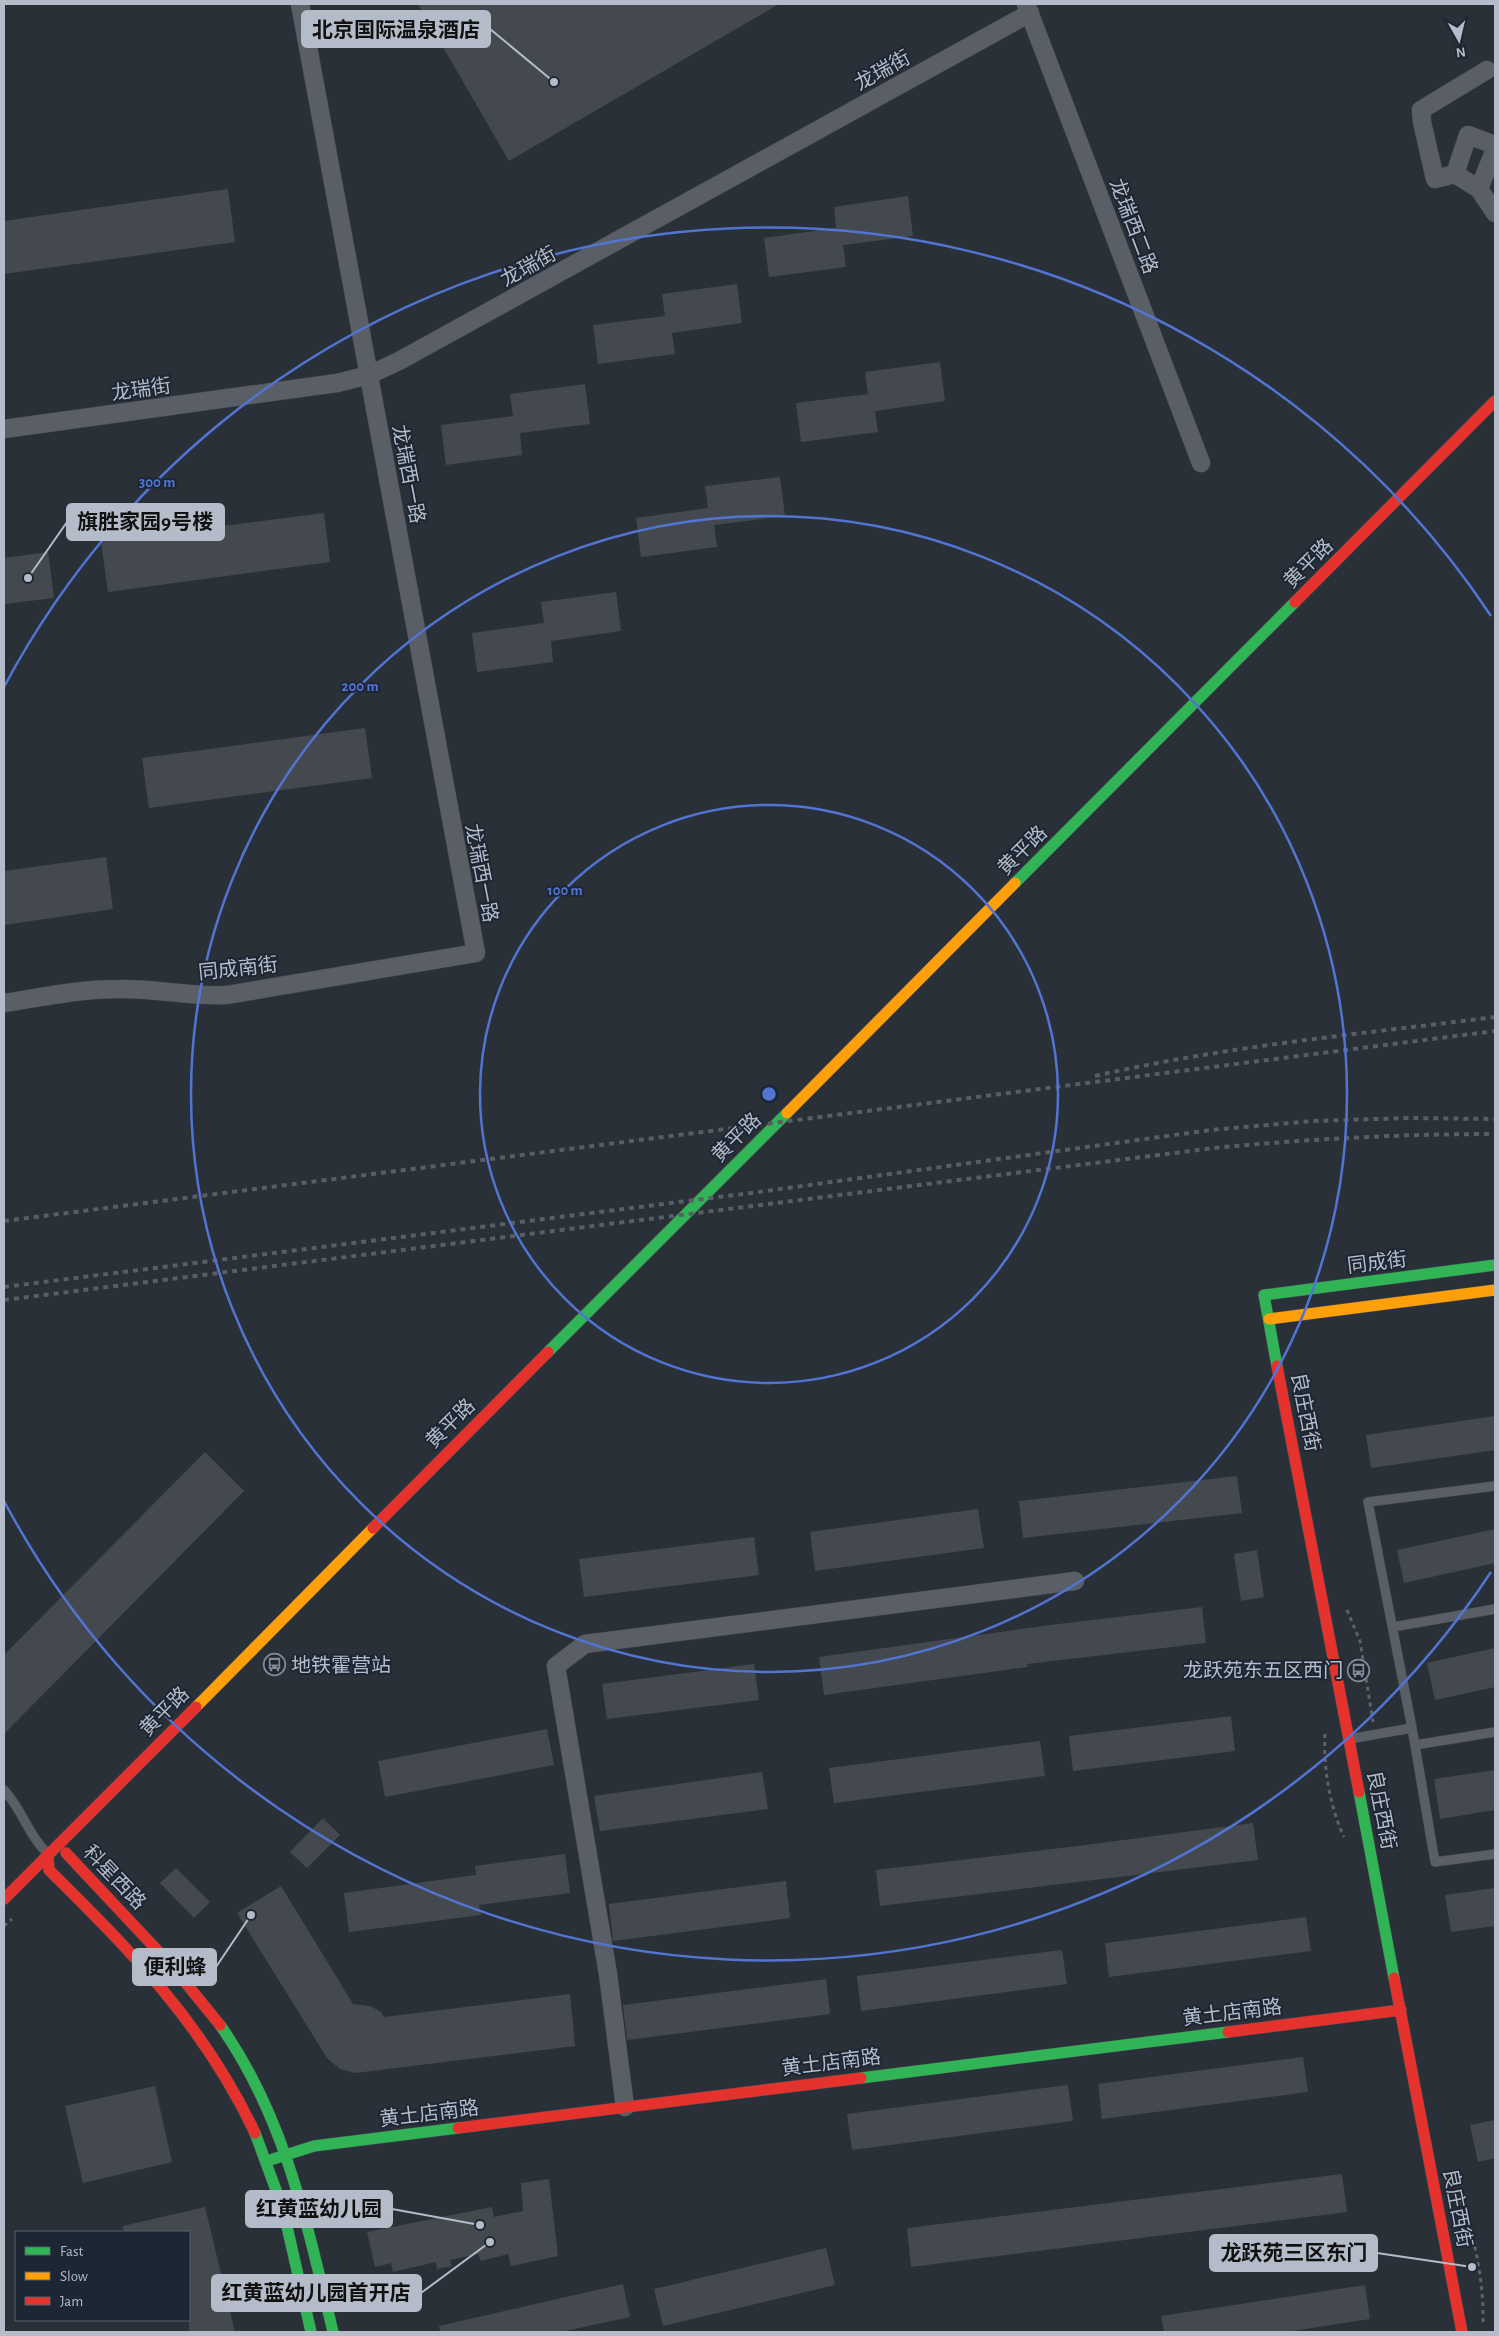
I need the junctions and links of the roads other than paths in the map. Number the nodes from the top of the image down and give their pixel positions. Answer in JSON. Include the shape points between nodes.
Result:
{"nodes":[{"id":1,"x":300,"y":4,"type":"edge"},
{"id":2,"x":1028,"y":8,"type":"edge"},
{"id":3,"x":1487,"y":70,"type":"dead end"},
{"id":4,"x":1495,"y":147,"type":"edge"},
{"id":5,"x":1455,"y":174,"type":"junction"},
{"id":6,"x":1479,"y":188,"type":"junction"},
{"id":7,"x":1495,"y":213,"type":"edge"},
{"id":8,"x":369,"y":375,"type":"junction"},
{"id":9,"x":1495,"y":401,"type":"edge"},
{"id":10,"x":4,"y":429,"type":"edge"},
{"id":11,"x":1201,"y":463,"type":"dead end"},
{"id":12,"x":476,"y":952,"type":"joint"},
{"id":13,"x":4,"y":1002,"type":"edge"},
{"id":14,"x":1495,"y":1265,"type":"edge"},
{"id":15,"x":1495,"y":1290,"type":"edge"},
{"id":16,"x":1264,"y":1295,"type":"joint"},
{"id":17,"x":1269,"y":1319,"type":"junction"},
{"id":18,"x":1495,"y":1486,"type":"edge"},
{"id":19,"x":362,"y":1556,"type":"dead end"},
{"id":20,"x":1075,"y":1581,"type":"dead end"},
{"id":21,"x":1495,"y":1609,"type":"edge"},
{"id":22,"x":1392,"y":1627,"type":"junction"},
{"id":23,"x":1412,"y":1728,"type":"junction"},
{"id":24,"x":1495,"y":1732,"type":"edge"},
{"id":25,"x":1349,"y":1739,"type":"junction"},
{"id":26,"x":1415,"y":1745,"type":"junction"},
{"id":27,"x":4,"y":1790,"type":"edge"},
{"id":28,"x":66,"y":1853,"type":"junction"},
{"id":29,"x":48,"y":1854,"type":"junction"},
{"id":30,"x":1495,"y":1854,"type":"edge"},
{"id":31,"x":49,"y":1870,"type":"junction"},
{"id":32,"x":4,"y":1899,"type":"edge"},
{"id":33,"x":8,"y":1911,"type":"dead end"},
{"id":34,"x":1400,"y":2010,"type":"junction"},
{"id":35,"x":625,"y":2107,"type":"junction"},
{"id":36,"x":286,"y":2153,"type":"junction"},
{"id":37,"x":267,"y":2161,"type":"junction"},
{"id":38,"x":312,"y":2332,"type":"edge"},
{"id":39,"x":332,"y":2332,"type":"edge"},
{"id":40,"x":1462,"y":2332,"type":"edge"}],
"edges":[{"from":1,"to":8,"type":"street","name":"龙瑞西一路"},
{"from":2,"to":8,"type":"street","name":"龙瑞街"},
{"from":2,"to":11,"type":"street","name":"龙瑞西二路"},
{"from":3,"to":5,"type":"street","via":[[1421,110],[1435,179]]},
{"from":4,"to":5,"type":"street","via":[[1468,135]]},
{"from":4,"to":6,"type":"street"},
{"from":5,"to":6,"type":"street"},
{"from":6,"to":7,"type":"street"},
{"from":8,"to":10,"type":"street","name":"龙瑞街","via":[[337,383]]},
{"from":8,"to":12,"type":"street","name":"龙瑞西一路"},
{"from":9,"to":29,"type":"street","name":"黄平路"},
{"from":12,"to":13,"type":"street","name":"同成南街","via":[[227,995],[120,989]]},
{"from":14,"to":16,"type":"street","name":"同成街"},
{"from":15,"to":17,"type":"street"},
{"from":16,"to":17,"type":"street","name":"良庄西街"},
{"from":17,"to":25,"type":"street","name":"良庄西街"},
{"from":18,"to":22,"type":"lane","via":[[1368,1502]]},
{"from":19,"to":28,"type":"street","name":"黄平路"},
{"from":20,"to":35,"type":"street","via":[[585,1644],[556,1666],[608,1974]]},
{"from":21,"to":22,"type":"lane"},
{"from":22,"to":23,"type":"lane"},
{"from":23,"to":25,"type":"lane"},
{"from":23,"to":26,"type":"lane"},
{"from":24,"to":26,"type":"lane"},
{"from":25,"to":34,"type":"street","name":"良庄西街"},
{"from":26,"to":30,"type":"lane","via":[[1435,1862]]},
{"from":27,"to":29,"type":"lane"},
{"from":28,"to":29,"type":"street","name":"科星西路"},
{"from":28,"to":31,"type":"street","name":"黄平路"},
{"from":28,"to":36,"type":"street","name":"科星西路","via":[[178,1971],[215,2019],[261,2092]]},
{"from":29,"to":31,"type":"street"},
{"from":29,"to":32,"type":"street","name":"黄平路"},
{"from":31,"to":33,"type":"street","name":"黄平路"},
{"from":31,"to":37,"type":"street","name":"科星西路","via":[[143,1963],[187,2017],[230,2082]]},
{"from":34,"to":35,"type":"street","name":"黄土店南路"},
{"from":34,"to":40,"type":"street","name":"良庄西街"},
{"from":35,"to":36,"type":"street","name":"黄土店南路","via":[[314,2146]]},
{"from":36,"to":37,"type":"street","name":"黄土店南路"},
{"from":36,"to":39,"type":"street","name":"科星西路","via":[[303,2207]]},
{"from":37,"to":38,"type":"street","name":"科星西路","via":[[281,2202]]}]}
